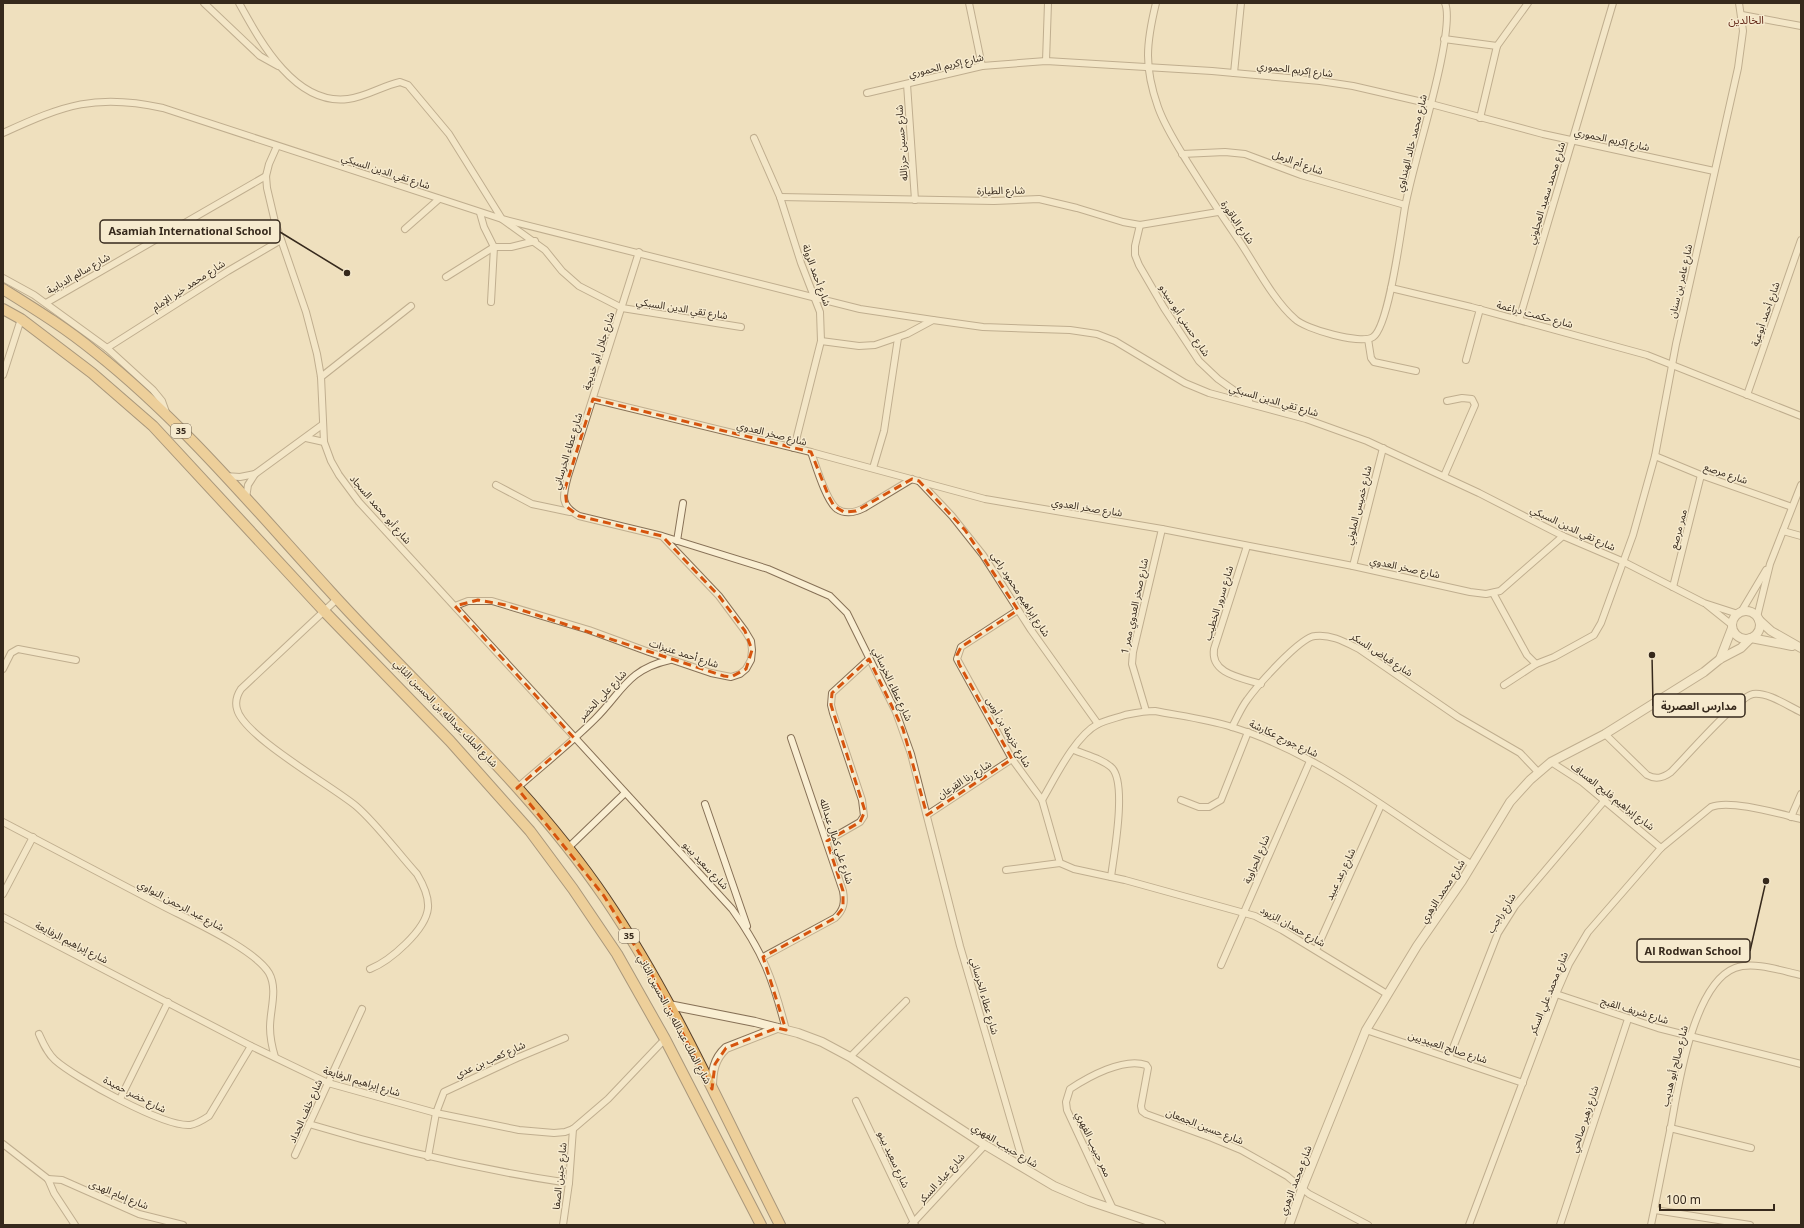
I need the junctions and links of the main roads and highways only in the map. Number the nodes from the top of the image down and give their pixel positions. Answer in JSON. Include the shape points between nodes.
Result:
{"nodes":[{"id":1,"x":3,"y":289,"type":"edge"},
{"id":2,"x":3,"y":308,"type":"edge"},
{"id":3,"x":761,"y":1225,"type":"edge"},
{"id":4,"x":780,"y":1225,"type":"edge"}],
"edges":[{"from":1,"to":4,"type":"highway","name":"شارع الملك عبدالله بن الحسين الثاني","number":"35","via":[[93,350],[167,416],[420,688],[491,757],[568,848],[608,903],[646,964]]},
{"from":2,"to":3,"type":"highway","name":"شارع الملك عبدالله بن الحسين الثاني","number":"35","via":[[22,319],[92,373],[153,426],[324,611],[450,741],[530,831],[596,921],[665,1039]]}]}
